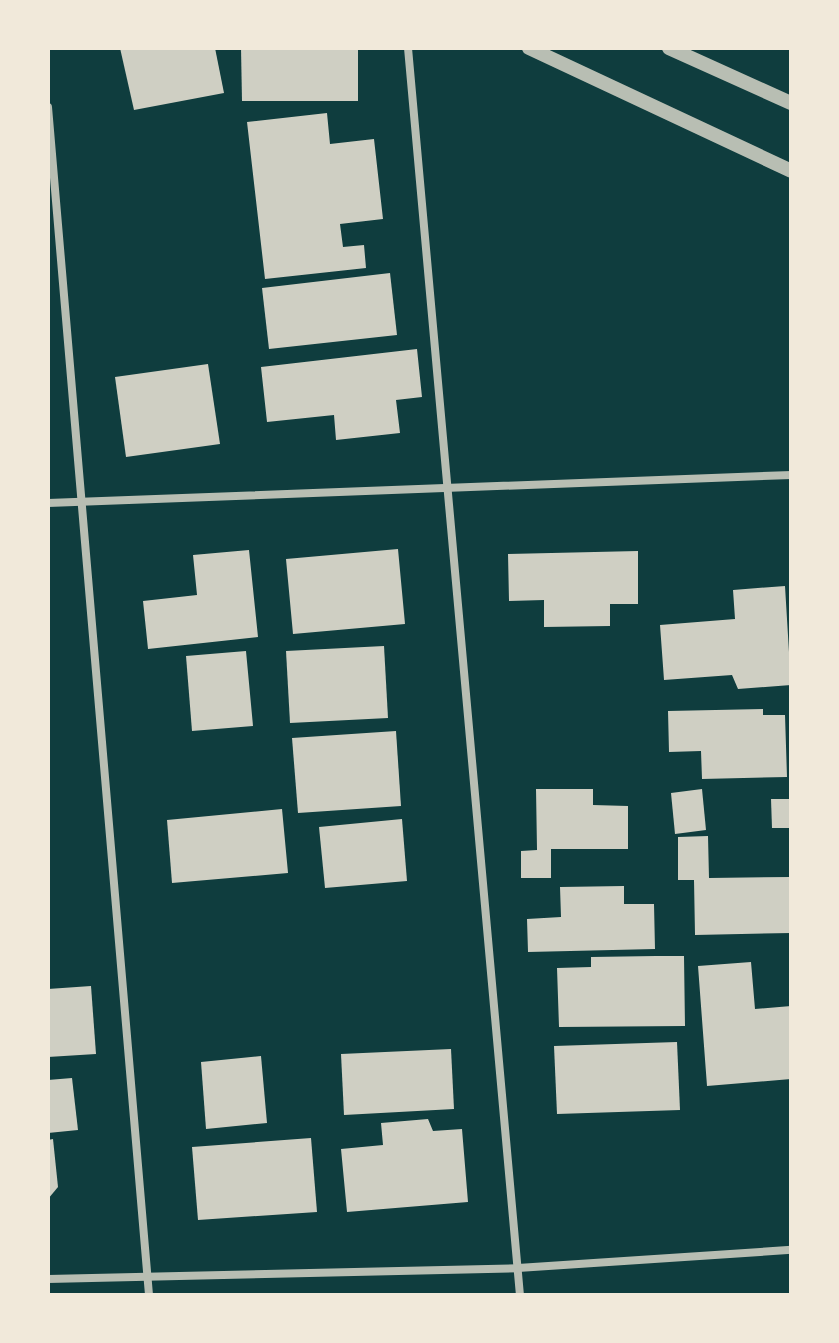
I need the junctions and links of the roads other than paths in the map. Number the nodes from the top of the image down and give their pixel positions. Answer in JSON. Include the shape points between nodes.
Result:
{"nodes":[{"id":1,"x":408,"y":48,"type":"edge"},
{"id":2,"x":529,"y":48,"type":"edge"},
{"id":3,"x":669,"y":48,"type":"edge"},
{"id":4,"x":791,"y":103,"type":"edge"},
{"id":5,"x":48,"y":107,"type":"edge"},
{"id":6,"x":791,"y":171,"type":"edge"},
{"id":7,"x":791,"y":475,"type":"edge"},
{"id":8,"x":450,"y":486,"type":"junction"},
{"id":9,"x":77,"y":502,"type":"junction"},
{"id":10,"x":48,"y":503,"type":"edge"},
{"id":11,"x":791,"y":1250,"type":"edge"},
{"id":12,"x":518,"y":1268,"type":"junction"},
{"id":13,"x":147,"y":1271,"type":"junction"},
{"id":14,"x":48,"y":1279,"type":"edge"},
{"id":15,"x":149,"y":1295,"type":"edge"},
{"id":16,"x":520,"y":1295,"type":"edge"}],
"edges":[{"from":1,"to":8,"type":"street"},
{"from":2,"to":6,"type":"street"},
{"from":3,"to":4,"type":"street"},
{"from":5,"to":9,"type":"street"},
{"from":7,"to":8,"type":"street"},
{"from":8,"to":9,"type":"street"},
{"from":8,"to":12,"type":"street"},
{"from":9,"to":10,"type":"street"},
{"from":9,"to":13,"type":"street"},
{"from":11,"to":12,"type":"street"},
{"from":12,"to":13,"type":"street"},
{"from":12,"to":16,"type":"street"},
{"from":13,"to":14,"type":"street"},
{"from":13,"to":15,"type":"street"}]}
